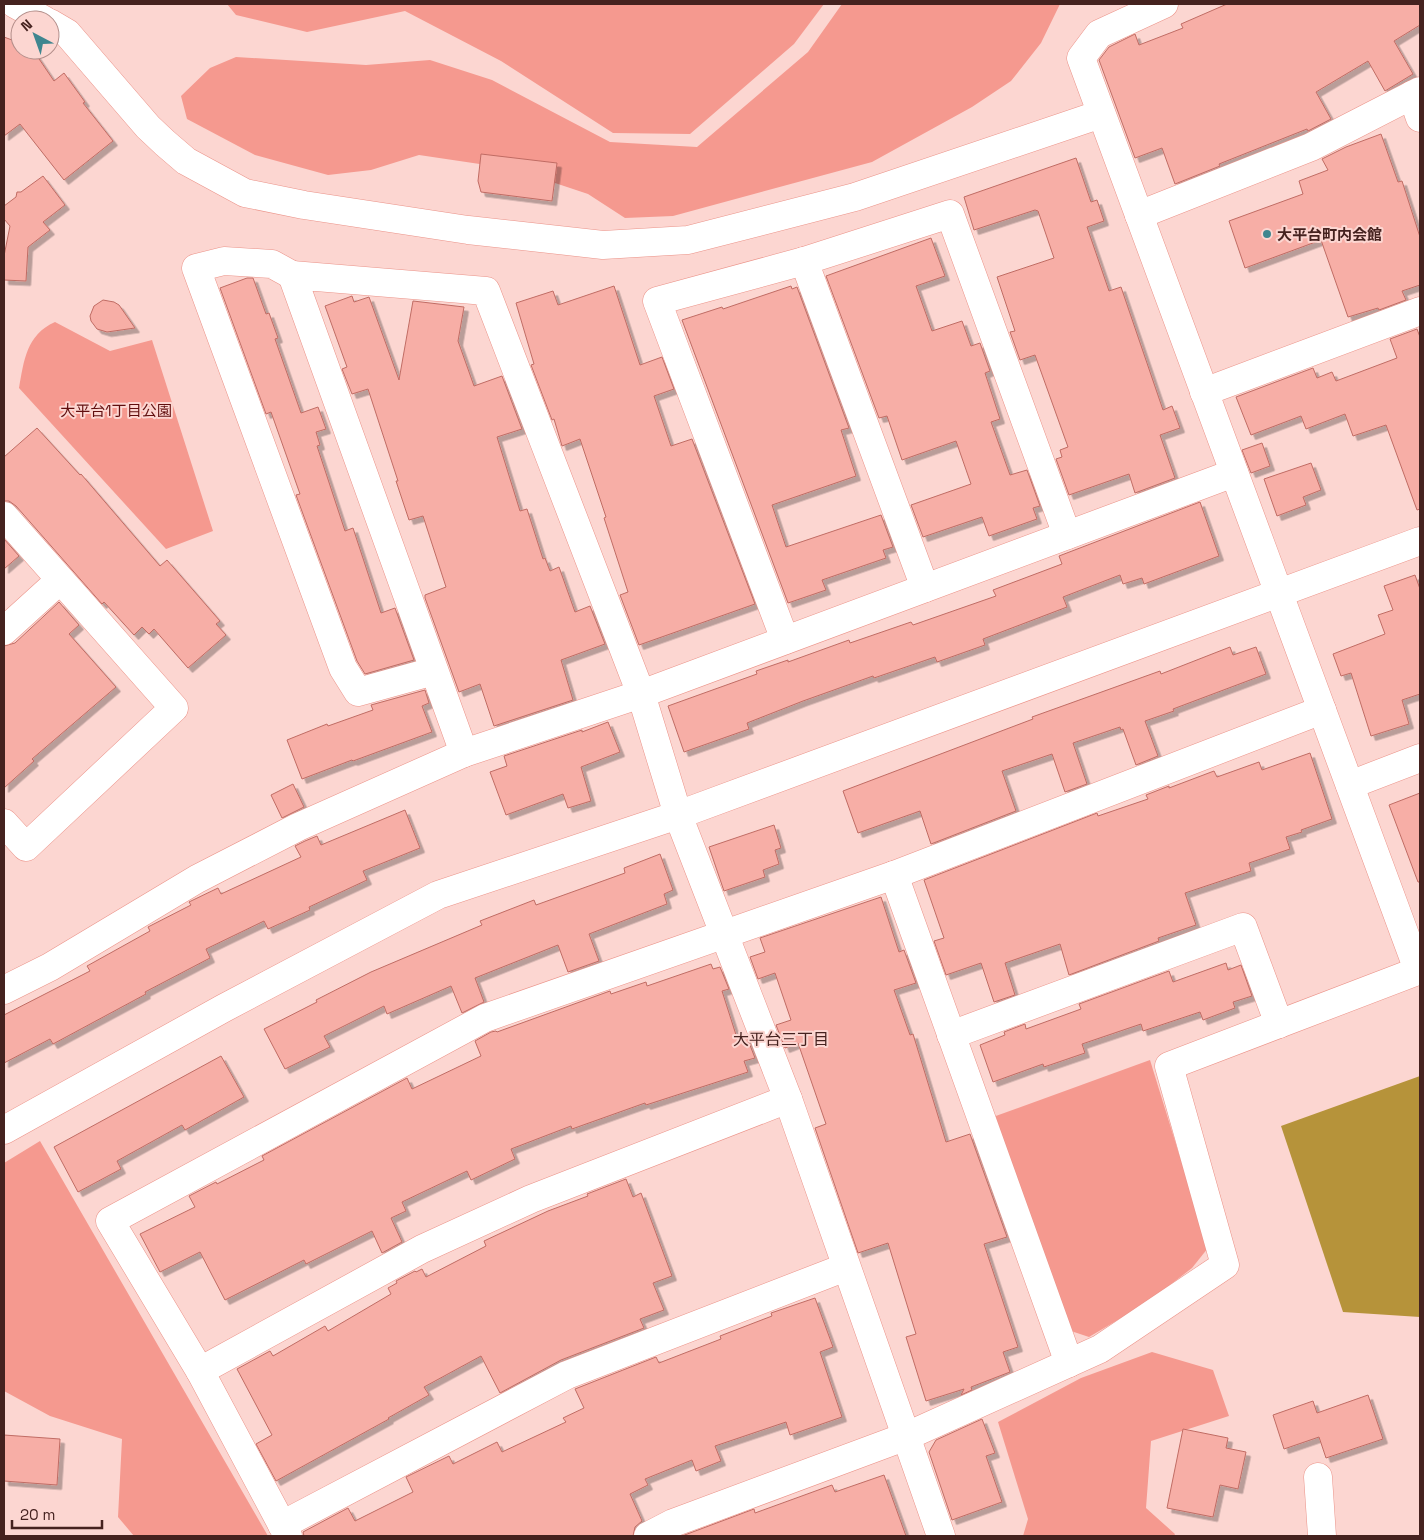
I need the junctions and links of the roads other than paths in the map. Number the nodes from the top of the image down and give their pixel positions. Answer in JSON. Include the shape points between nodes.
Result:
{"nodes":[{"id":1,"x":1164,"y":4,"type":"edge"},
{"id":2,"x":60,"y":28,"type":"edge"},
{"id":3,"x":1417,"y":101,"type":"edge"},
{"id":4,"x":1101,"y":114,"type":"junction"},
{"id":5,"x":1138,"y":215,"type":"junction"},
{"id":6,"x":804,"y":261,"type":"junction"},
{"id":7,"x":292,"y":275,"type":"junction"},
{"id":8,"x":1420,"y":311,"type":"edge"},
{"id":9,"x":1204,"y":392,"type":"junction"},
{"id":10,"x":1234,"y":473,"type":"junction"},
{"id":11,"x":4,"y":516,"type":"edge"},
{"id":12,"x":1067,"y":535,"type":"junction"},
{"id":13,"x":1420,"y":541,"type":"edge"},
{"id":14,"x":60,"y":580,"type":"junction"},
{"id":15,"x":925,"y":588,"type":"junction"},
{"id":16,"x":1279,"y":594,"type":"junction"},
{"id":17,"x":4,"y":631,"type":"edge"},
{"id":18,"x":785,"y":640,"type":"junction"},
{"id":19,"x":434,"y":670,"type":"junction"},
{"id":20,"x":640,"y":694,"type":"junction"},
{"id":21,"x":1322,"y":710,"type":"junction"},
{"id":22,"x":464,"y":753,"type":"junction"},
{"id":23,"x":1420,"y":758,"type":"edge"},
{"id":24,"x":1350,"y":785,"type":"junction"},
{"id":25,"x":678,"y":815,"type":"junction"},
{"id":26,"x":4,"y":823,"type":"edge"},
{"id":27,"x":894,"y":875,"type":"junction"},
{"id":28,"x":724,"y":935,"type":"junction"},
{"id":29,"x":1419,"y":970,"type":"edge"},
{"id":30,"x":4,"y":990,"type":"edge"},
{"id":31,"x":1279,"y":1024,"type":"junction"},
{"id":32,"x":951,"y":1034,"type":"junction"},
{"id":33,"x":788,"y":1099,"type":"junction"},
{"id":34,"x":4,"y":1130,"type":"edge"},
{"id":35,"x":846,"y":1267,"type":"junction"},
{"id":36,"x":1069,"y":1363,"type":"junction"},
{"id":37,"x":200,"y":1371,"type":"junction"},
{"id":38,"x":907,"y":1436,"type":"junction"},
{"id":39,"x":1318,"y":1476,"type":"dead end"},
{"id":40,"x":285,"y":1530,"type":"edge"},
{"id":41,"x":648,"y":1536,"type":"edge"},
{"id":42,"x":941,"y":1536,"type":"edge"},
{"id":43,"x":1322,"y":1536,"type":"edge"}],
"edges":[{"from":1,"to":4,"type":"street","via":[[1099,34],[1081,58]]},
{"from":2,"to":4,"type":"street","via":[[67,32],[148,127],[186,161],[245,193],[458,228],[603,245],[688,240],[855,197]]},
{"from":3,"to":5,"type":"street"},
{"from":4,"to":5,"type":"street"},
{"from":5,"to":9,"type":"street"},
{"from":6,"to":12,"type":"street","via":[[950,214]]},
{"from":6,"to":15,"type":"street"},
{"from":6,"to":18,"type":"street","via":[[657,301]]},
{"from":7,"to":19,"type":"street"},
{"from":7,"to":19,"type":"street","via":[[272,264],[224,262],[196,268],[343,668],[358,692]]},
{"from":7,"to":20,"type":"street","via":[[486,291]]},
{"from":8,"to":9,"type":"street"},
{"from":9,"to":10,"type":"street"},
{"from":10,"to":12,"type":"street"},
{"from":10,"to":16,"type":"street"},
{"from":11,"to":14,"type":"street"},
{"from":12,"to":15,"type":"street"},
{"from":13,"to":16,"type":"street"},
{"from":14,"to":17,"type":"street"},
{"from":14,"to":26,"type":"street","via":[[174,708],[26,847]]},
{"from":15,"to":18,"type":"street"},
{"from":16,"to":21,"type":"street"},
{"from":16,"to":25,"type":"street"},
{"from":18,"to":20,"type":"street"},
{"from":19,"to":22,"type":"street"},
{"from":20,"to":22,"type":"street"},
{"from":20,"to":25,"type":"street"},
{"from":21,"to":24,"type":"street"},
{"from":21,"to":27,"type":"street"},
{"from":22,"to":30,"type":"street","via":[[298,827],[222,866],[50,967]]},
{"from":23,"to":24,"type":"street"},
{"from":24,"to":29,"type":"street"},
{"from":25,"to":28,"type":"street"},
{"from":25,"to":34,"type":"street","via":[[438,895],[224,1008]]},
{"from":27,"to":28,"type":"street"},
{"from":27,"to":32,"type":"street"},
{"from":28,"to":33,"type":"street"},
{"from":28,"to":37,"type":"street","via":[[485,1018],[110,1221]]},
{"from":29,"to":31,"type":"street"},
{"from":31,"to":32,"type":"street","via":[[1243,927]]},
{"from":31,"to":36,"type":"street","via":[[1169,1066],[1225,1265],[1100,1349]]},
{"from":32,"to":36,"type":"street"},
{"from":33,"to":35,"type":"street"},
{"from":33,"to":37,"type":"street","via":[[531,1199],[422,1249]]},
{"from":35,"to":38,"type":"street"},
{"from":35,"to":40,"type":"street","via":[[567,1375]]},
{"from":36,"to":38,"type":"street"},
{"from":37,"to":40,"type":"street"},
{"from":38,"to":41,"type":"street","via":[[674,1523]]},
{"from":38,"to":42,"type":"street"},
{"from":39,"to":43,"type":"street"}]}
